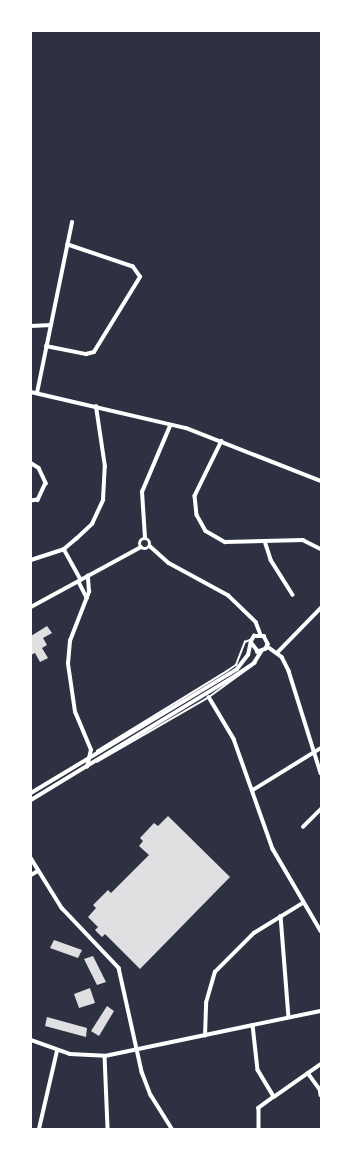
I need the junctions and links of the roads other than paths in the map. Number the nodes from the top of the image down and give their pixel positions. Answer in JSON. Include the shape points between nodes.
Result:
{"nodes":[{"id":1,"x":72,"y":223,"type":"dead end"},
{"id":2,"x":68,"y":245,"type":"junction"},
{"id":3,"x":51,"y":325,"type":"junction"},
{"id":4,"x":31,"y":326,"type":"edge"},
{"id":5,"x":46,"y":346,"type":"junction"},
{"id":6,"x":31,"y":392,"type":"edge"},
{"id":7,"x":37,"y":393,"type":"junction"},
{"id":8,"x":96,"y":407,"type":"junction"},
{"id":9,"x":170,"y":426,"type":"junction"},
{"id":10,"x":222,"y":441,"type":"junction"},
{"id":11,"x":31,"y":463,"type":"edge"},
{"id":12,"x":321,"y":481,"type":"edge"},
{"id":13,"x":31,"y":501,"type":"edge"},
{"id":14,"x":145,"y":538,"type":"junction"},
{"id":15,"x":265,"y":541,"type":"junction"},
{"id":16,"x":150,"y":546,"type":"junction"},
{"id":17,"x":141,"y":547,"type":"junction"},
{"id":18,"x":64,"y":549,"type":"junction"},
{"id":19,"x":321,"y":549,"type":"edge"},
{"id":20,"x":31,"y":560,"type":"edge"},
{"id":21,"x":88,"y":576,"type":"junction"},
{"id":22,"x":80,"y":582,"type":"junction"},
{"id":23,"x":89,"y":586,"type":"junction"},
{"id":24,"x":293,"y":595,"type":"dead end"},
{"id":25,"x":87,"y":598,"type":"junction"},
{"id":26,"x":31,"y":607,"type":"edge"},
{"id":27,"x":321,"y":608,"type":"edge"},
{"id":28,"x":261,"y":635,"type":"junction"},
{"id":29,"x":251,"y":641,"type":"junction"},
{"id":30,"x":268,"y":647,"type":"junction"},
{"id":31,"x":261,"y":652,"type":"junction"},
{"id":32,"x":278,"y":652,"type":"junction"},
{"id":33,"x":254,"y":663,"type":"junction"},
{"id":34,"x":209,"y":696,"type":"junction"},
{"id":35,"x":321,"y":748,"type":"edge"},
{"id":36,"x":316,"y":752,"type":"junction"},
{"id":37,"x":90,"y":757,"type":"junction"},
{"id":38,"x":92,"y":764,"type":"junction"},
{"id":39,"x":87,"y":767,"type":"junction"},
{"id":40,"x":321,"y":773,"type":"edge"},
{"id":41,"x":253,"y":790,"type":"junction"},
{"id":42,"x":31,"y":793,"type":"edge"},
{"id":43,"x":31,"y":800,"type":"edge"},
{"id":44,"x":321,"y":809,"type":"edge"},
{"id":45,"x":303,"y":827,"type":"dead end"},
{"id":46,"x":31,"y":858,"type":"edge"},
{"id":47,"x":38,"y":871,"type":"junction"},
{"id":48,"x":31,"y":875,"type":"edge"},
{"id":49,"x":303,"y":903,"type":"junction"},
{"id":50,"x":281,"y":916,"type":"junction"},
{"id":51,"x":321,"y":930,"type":"edge"},
{"id":52,"x":321,"y":1011,"type":"edge"},
{"id":53,"x":289,"y":1017,"type":"junction"},
{"id":54,"x":254,"y":1025,"type":"junction"},
{"id":55,"x":205,"y":1036,"type":"junction"},
{"id":56,"x":31,"y":1040,"type":"edge"},
{"id":57,"x":138,"y":1050,"type":"junction"},
{"id":58,"x":57,"y":1051,"type":"junction"},
{"id":59,"x":105,"y":1056,"type":"junction"},
{"id":60,"x":321,"y":1064,"type":"edge"},
{"id":61,"x":308,"y":1073,"type":"junction"},
{"id":62,"x":320,"y":1088,"type":"edge"},
{"id":63,"x":321,"y":1094,"type":"edge"},
{"id":64,"x":274,"y":1097,"type":"junction"},
{"id":65,"x":39,"y":1129,"type":"edge"},
{"id":66,"x":108,"y":1129,"type":"edge"},
{"id":67,"x":172,"y":1129,"type":"edge"},
{"id":68,"x":259,"y":1129,"type":"edge"}],
"edges":[{"from":1,"to":2,"type":"street"},
{"from":2,"to":3,"type":"street"},
{"from":2,"to":5,"type":"street","via":[[134,267],[140,277],[94,352],[86,354]]},
{"from":3,"to":4,"type":"street"},
{"from":3,"to":5,"type":"street"},
{"from":5,"to":7,"type":"street"},
{"from":6,"to":7,"type":"street"},
{"from":7,"to":8,"type":"street"},
{"from":8,"to":9,"type":"street"},
{"from":8,"to":18,"type":"street","via":[[105,467],[103,500],[92,524]]},
{"from":9,"to":10,"type":"street"},
{"from":9,"to":14,"type":"street","via":[[142,492]]},
{"from":10,"to":12,"type":"street"},
{"from":10,"to":15,"type":"street","via":[[195,496],[199,521],[206,531],[225,542]]},
{"from":11,"to":13,"type":"street","via":[[40,468],[46,483],[38,500]]},
{"from":14,"to":16,"type":"street"},
{"from":14,"to":17,"type":"street","via":[[140,541]]},
{"from":15,"to":19,"type":"street","via":[[303,540]]},
{"from":15,"to":24,"type":"street","via":[[270,560]]},
{"from":16,"to":17,"type":"street"},
{"from":16,"to":28,"type":"street","via":[[169,562],[228,595],[256,622]]},
{"from":17,"to":21,"type":"street"},
{"from":18,"to":20,"type":"street"},
{"from":18,"to":22,"type":"street"},
{"from":21,"to":22,"type":"street"},
{"from":21,"to":23,"type":"street"},
{"from":22,"to":23,"type":"street"},
{"from":22,"to":25,"type":"street"},
{"from":22,"to":26,"type":"street"},
{"from":23,"to":25,"type":"street"},
{"from":25,"to":37,"type":"street","via":[[70,641],[68,664],[70,692],[91,750]]},
{"from":27,"to":32,"type":"street"},
{"from":28,"to":29,"type":"street"},
{"from":28,"to":30,"type":"street","via":[[266,638]]},
{"from":29,"to":31,"type":"street","via":[[253,649]]},
{"from":29,"to":37,"type":"street","via":[[248,655],[237,669]]},
{"from":29,"to":37,"type":"lane","via":[[244,642],[236,665]]},
{"from":30,"to":31,"type":"street"},
{"from":30,"to":32,"type":"street"},
{"from":31,"to":33,"type":"street"},
{"from":32,"to":36,"type":"street","via":[[299,695]]},
{"from":33,"to":34,"type":"lane","via":[[244,675]]},
{"from":33,"to":38,"type":"street"},
{"from":34,"to":38,"type":"lane"},
{"from":34,"to":41,"type":"street","via":[[234,739]]},
{"from":35,"to":36,"type":"street"},
{"from":36,"to":40,"type":"street"},
{"from":36,"to":41,"type":"street"},
{"from":37,"to":39,"type":"street"},
{"from":37,"to":42,"type":"street"},
{"from":38,"to":39,"type":"street"},
{"from":39,"to":43,"type":"street"},
{"from":41,"to":49,"type":"street","via":[[273,849]]},
{"from":44,"to":45,"type":"street"},
{"from":46,"to":47,"type":"street"},
{"from":47,"to":48,"type":"street"},
{"from":47,"to":57,"type":"street","via":[[62,908],[119,968]]},
{"from":49,"to":50,"type":"street"},
{"from":49,"to":51,"type":"street"},
{"from":50,"to":53,"type":"street"},
{"from":50,"to":55,"type":"street","via":[[254,934],[212,977]]},
{"from":52,"to":53,"type":"street"},
{"from":53,"to":54,"type":"street"},
{"from":54,"to":55,"type":"street"},
{"from":54,"to":64,"type":"street","via":[[258,1070]]},
{"from":55,"to":57,"type":"street"},
{"from":56,"to":58,"type":"street"},
{"from":57,"to":59,"type":"street"},
{"from":57,"to":67,"type":"street","via":[[151,1095]]},
{"from":58,"to":59,"type":"street"},
{"from":58,"to":65,"type":"street"},
{"from":59,"to":66,"type":"street"},
{"from":60,"to":61,"type":"street"},
{"from":61,"to":62,"type":"street"},
{"from":61,"to":64,"type":"street"},
{"from":62,"to":63,"type":"street"},
{"from":64,"to":68,"type":"street","via":[[259,1108]]}]}
